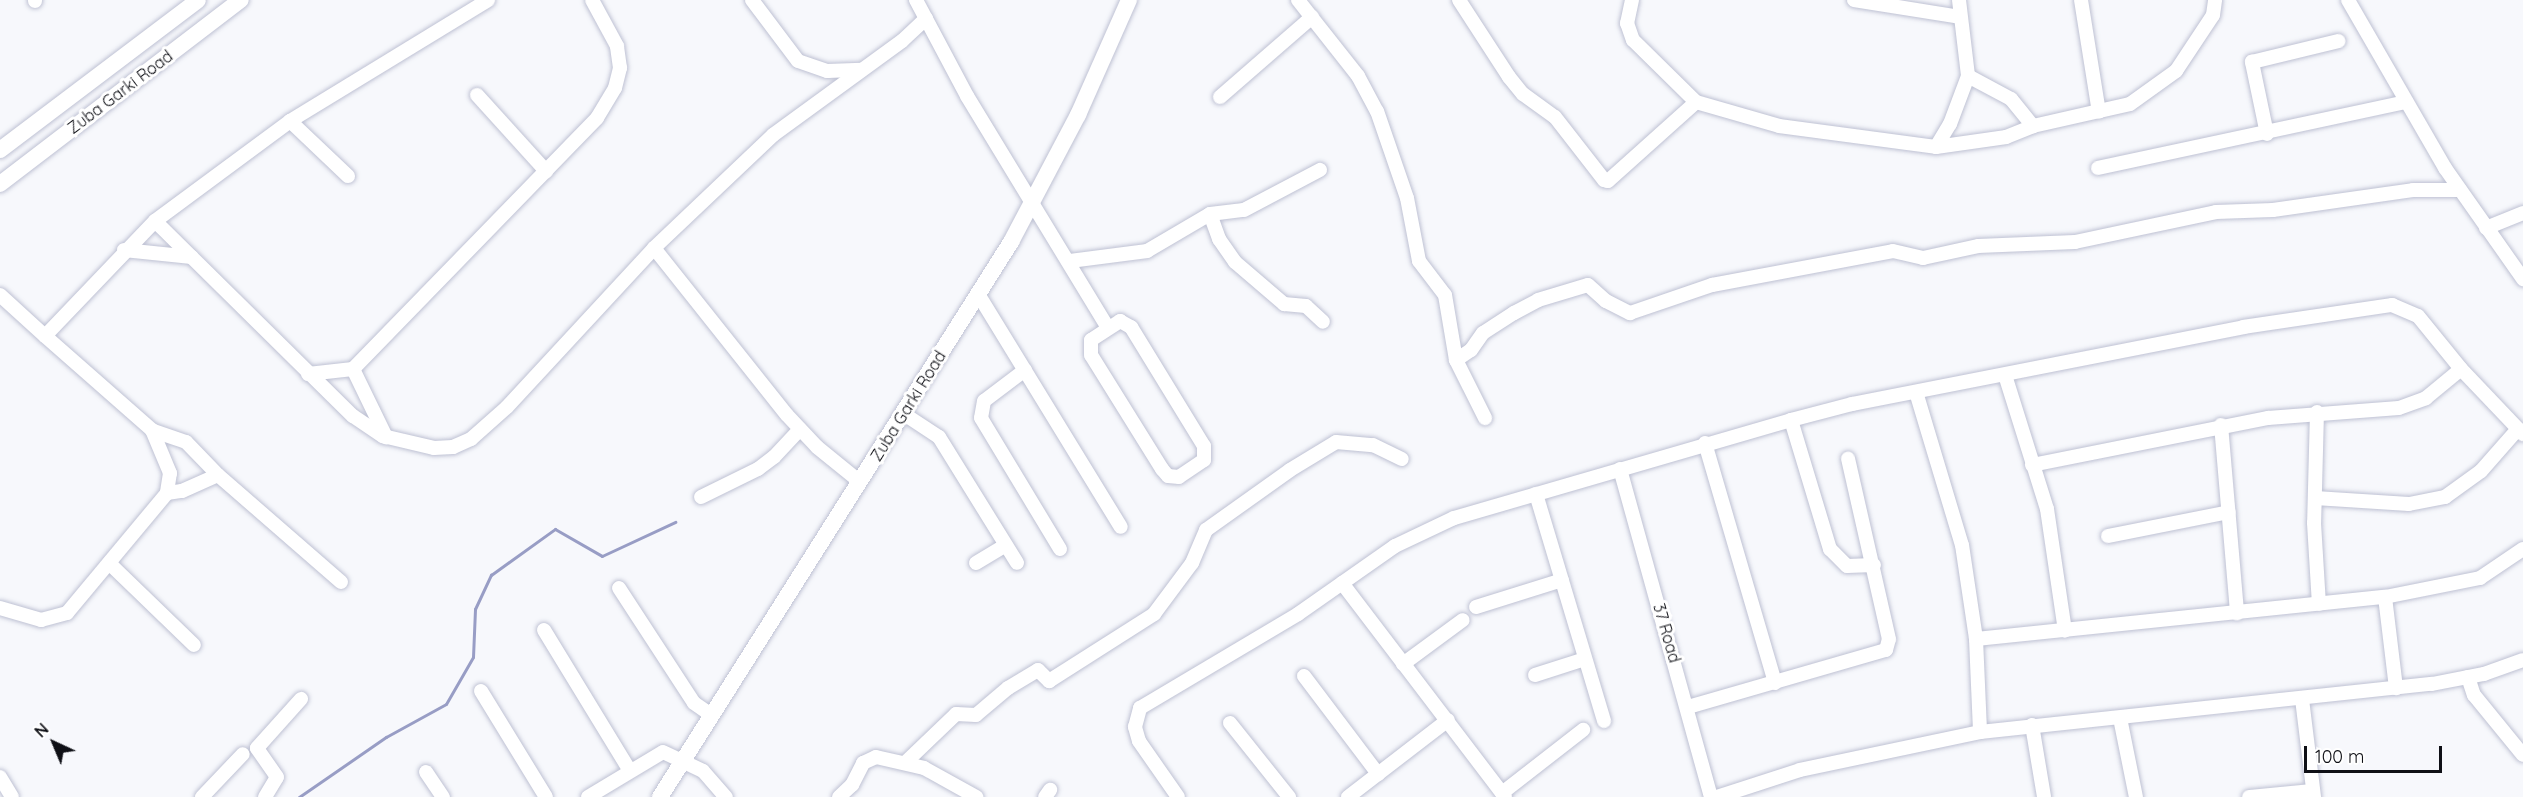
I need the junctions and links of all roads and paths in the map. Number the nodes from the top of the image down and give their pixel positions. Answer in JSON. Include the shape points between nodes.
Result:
{"nodes":[{"id":1,"x":198,"y":0,"type":"edge"},
{"id":2,"x":241,"y":0,"type":"edge"},
{"id":3,"x":488,"y":0,"type":"edge"},
{"id":4,"x":592,"y":0,"type":"edge"},
{"id":5,"x":752,"y":0,"type":"edge"},
{"id":6,"x":916,"y":0,"type":"edge"},
{"id":7,"x":1129,"y":0,"type":"edge"},
{"id":8,"x":1298,"y":0,"type":"edge"},
{"id":9,"x":1459,"y":0,"type":"edge"},
{"id":10,"x":1632,"y":0,"type":"edge"},
{"id":11,"x":1854,"y":0,"type":"edge"},
{"id":12,"x":1959,"y":0,"type":"edge"},
{"id":13,"x":2080,"y":0,"type":"edge"},
{"id":14,"x":2215,"y":0,"type":"edge"},
{"id":15,"x":2348,"y":0,"type":"edge"},
{"id":16,"x":1312,"y":17,"type":"junction"},
{"id":17,"x":1960,"y":17,"type":"junction"},
{"id":18,"x":926,"y":19,"type":"junction"},
{"id":19,"x":2339,"y":41,"type":"dead end"},
{"id":20,"x":861,"y":70,"type":"junction"},
{"id":21,"x":1968,"y":76,"type":"junction"},
{"id":22,"x":477,"y":95,"type":"dead end"},
{"id":23,"x":1220,"y":97,"type":"dead end"},
{"id":24,"x":1696,"y":102,"type":"junction"},
{"id":25,"x":2406,"y":102,"type":"junction"},
{"id":26,"x":2099,"y":112,"type":"junction"},
{"id":27,"x":290,"y":121,"type":"junction"},
{"id":28,"x":2032,"y":126,"type":"junction"},
{"id":29,"x":2267,"y":134,"type":"junction"},
{"id":30,"x":1936,"y":147,"type":"junction"},
{"id":31,"x":0,"y":150,"type":"edge"},
{"id":32,"x":2098,"y":168,"type":"dead end"},
{"id":33,"x":1320,"y":170,"type":"dead end"},
{"id":34,"x":546,"y":171,"type":"junction"},
{"id":35,"x":348,"y":176,"type":"dead end"},
{"id":36,"x":0,"y":183,"type":"edge"},
{"id":37,"x":2460,"y":190,"type":"junction"},
{"id":38,"x":1034,"y":201,"type":"junction"},
{"id":39,"x":2523,"y":213,"type":"edge"},
{"id":40,"x":1210,"y":214,"type":"junction"},
{"id":41,"x":155,"y":221,"type":"junction"},
{"id":42,"x":2486,"y":228,"type":"junction"},
{"id":43,"x":654,"y":248,"type":"junction"},
{"id":44,"x":124,"y":250,"type":"junction"},
{"id":45,"x":192,"y":257,"type":"junction"},
{"id":46,"x":1070,"y":261,"type":"junction"},
{"id":47,"x":2523,"y":279,"type":"edge"},
{"id":48,"x":978,"y":294,"type":"junction"},
{"id":49,"x":0,"y":295,"type":"edge"},
{"id":50,"x":1323,"y":322,"type":"dead end"},
{"id":51,"x":1107,"y":326,"type":"junction"},
{"id":52,"x":45,"y":336,"type":"junction"},
{"id":53,"x":1456,"y":360,"type":"junction"},
{"id":54,"x":353,"y":369,"type":"junction"},
{"id":55,"x":2461,"y":369,"type":"junction"},
{"id":56,"x":1025,"y":370,"type":"junction"},
{"id":57,"x":308,"y":374,"type":"junction"},
{"id":58,"x":2005,"y":375,"type":"junction"},
{"id":59,"x":1916,"y":392,"type":"junction"},
{"id":60,"x":2317,"y":412,"type":"junction"},
{"id":61,"x":904,"y":414,"type":"junction"},
{"id":62,"x":1485,"y":418,"type":"dead end"},
{"id":63,"x":1791,"y":420,"type":"junction"},
{"id":64,"x":2222,"y":425,"type":"junction"},
{"id":65,"x":800,"y":429,"type":"junction"},
{"id":66,"x":153,"y":430,"type":"junction"},
{"id":67,"x":2521,"y":432,"type":"edge"},
{"id":68,"x":387,"y":437,"type":"junction"},
{"id":69,"x":1705,"y":443,"type":"junction"},
{"id":70,"x":1402,"y":459,"type":"dead end"},
{"id":71,"x":1848,"y":459,"type":"dead end"},
{"id":72,"x":2032,"y":465,"type":"junction"},
{"id":73,"x":1620,"y":469,"type":"junction"},
{"id":74,"x":218,"y":475,"type":"junction"},
{"id":75,"x":860,"y":482,"type":"junction"},
{"id":76,"x":167,"y":493,"type":"junction"},
{"id":77,"x":1536,"y":494,"type":"junction"},
{"id":78,"x":701,"y":497,"type":"dead end"},
{"id":79,"x":2315,"y":498,"type":"junction"},
{"id":80,"x":2229,"y":512,"type":"junction"},
{"id":81,"x":1121,"y":527,"type":"dead end"},
{"id":82,"x":2108,"y":536,"type":"dead end"},
{"id":83,"x":1004,"y":546,"type":"junction"},
{"id":84,"x":1060,"y":549,"type":"dead end"},
{"id":85,"x":2523,"y":549,"type":"edge"},
{"id":86,"x":109,"y":563,"type":"junction"},
{"id":87,"x":976,"y":563,"type":"dead end"},
{"id":88,"x":1017,"y":563,"type":"dead end"},
{"id":89,"x":1874,"y":565,"type":"junction"},
{"id":90,"x":1562,"y":580,"type":"junction"},
{"id":91,"x":340,"y":582,"type":"dead end"},
{"id":92,"x":1342,"y":583,"type":"junction"},
{"id":93,"x":619,"y":588,"type":"dead end"},
{"id":94,"x":2385,"y":597,"type":"junction"},
{"id":95,"x":2319,"y":604,"type":"junction"},
{"id":96,"x":1476,"y":607,"type":"dead end"},
{"id":97,"x":0,"y":608,"type":"edge"},
{"id":98,"x":2237,"y":613,"type":"junction"},
{"id":99,"x":1463,"y":620,"type":"dead end"},
{"id":100,"x":544,"y":630,"type":"dead end"},
{"id":101,"x":2065,"y":631,"type":"junction"},
{"id":102,"x":1976,"y":639,"type":"junction"},
{"id":103,"x":194,"y":645,"type":"dead end"},
{"id":104,"x":1585,"y":659,"type":"junction"},
{"id":105,"x":2523,"y":660,"type":"edge"},
{"id":106,"x":1404,"y":663,"type":"junction"},
{"id":107,"x":1535,"y":675,"type":"dead end"},
{"id":108,"x":1304,"y":676,"type":"dead end"},
{"id":109,"x":2468,"y":677,"type":"junction"},
{"id":110,"x":1775,"y":683,"type":"junction"},
{"id":111,"x":2396,"y":688,"type":"junction"},
{"id":112,"x":481,"y":691,"type":"dead end"},
{"id":113,"x":301,"y":699,"type":"dead end"},
{"id":114,"x":2302,"y":699,"type":"junction"},
{"id":115,"x":1688,"y":707,"type":"junction"},
{"id":116,"x":711,"y":715,"type":"junction"},
{"id":117,"x":2120,"y":717,"type":"junction"},
{"id":118,"x":1448,"y":720,"type":"junction"},
{"id":119,"x":1604,"y":721,"type":"dead end"},
{"id":120,"x":1230,"y":723,"type":"dead end"},
{"id":121,"x":2032,"y":725,"type":"junction"},
{"id":122,"x":1583,"y":730,"type":"dead end"},
{"id":123,"x":1980,"y":732,"type":"junction"},
{"id":124,"x":243,"y":754,"type":"dead end"},
{"id":125,"x":2523,"y":755,"type":"edge"},
{"id":126,"x":684,"y":759,"type":"junction"},
{"id":127,"x":907,"y":761,"type":"junction"},
{"id":128,"x":630,"y":771,"type":"junction"},
{"id":129,"x":426,"y":772,"type":"dead end"},
{"id":130,"x":1378,"y":774,"type":"junction"},
{"id":131,"x":0,"y":777,"type":"edge"},
{"id":132,"x":2314,"y":794,"type":"edge"},
{"id":133,"x":1503,"y":795,"type":"edge"},
{"id":134,"x":12,"y":797,"type":"edge"},
{"id":135,"x":202,"y":797,"type":"edge"},
{"id":136,"x":265,"y":797,"type":"edge"},
{"id":137,"x":443,"y":797,"type":"edge"},
{"id":138,"x":546,"y":797,"type":"edge"},
{"id":139,"x":588,"y":797,"type":"edge"},
{"id":140,"x":660,"y":797,"type":"edge"},
{"id":141,"x":726,"y":797,"type":"edge"},
{"id":142,"x":839,"y":797,"type":"edge"},
{"id":143,"x":976,"y":797,"type":"edge"},
{"id":144,"x":1178,"y":797,"type":"edge"},
{"id":145,"x":1289,"y":797,"type":"edge"},
{"id":146,"x":1348,"y":797,"type":"edge"},
{"id":147,"x":1711,"y":797,"type":"edge"},
{"id":148,"x":1717,"y":797,"type":"edge"},
{"id":149,"x":2044,"y":797,"type":"edge"},
{"id":150,"x":2136,"y":797,"type":"edge"},
{"id":151,"x":2249,"y":797,"type":"edge"}],
"edges":[{"from":1,"to":31,"type":"main road","name":"Zuba Garki Road"},
{"from":2,"to":36,"type":"main road","name":"Zuba Garki Road"},
{"from":3,"to":27,"type":"street"},
{"from":4,"to":34,"type":"street","via":[[617,46],[620,68],[615,88],[597,118]]},
{"from":5,"to":20,"type":"street","via":[[798,61],[827,72]]},
{"from":6,"to":18,"type":"street"},
{"from":7,"to":38,"type":"main road","name":"Zuba Garki Road","via":[[1078,115]]},
{"from":8,"to":16,"type":"street"},
{"from":9,"to":24,"type":"street","via":[[1509,77],[1555,117],[1604,180],[1608,181]]},
{"from":10,"to":24,"type":"street","via":[[1628,22],[1633,40]]},
{"from":11,"to":17,"type":"street"},
{"from":12,"to":17,"type":"street"},
{"from":13,"to":26,"type":"street"},
{"from":14,"to":26,"type":"street","via":[[2213,15],[2176,71],[2130,104]]},
{"from":15,"to":25,"type":"street"},
{"from":16,"to":23,"type":"street"},
{"from":16,"to":53,"type":"street","via":[[1358,76],[1390,142],[1407,198],[1419,261],[1445,296]]},
{"from":17,"to":21,"type":"street"},
{"from":18,"to":20,"type":"street"},
{"from":18,"to":38,"type":"street","via":[[967,96]]},
{"from":19,"to":29,"type":"street","via":[[2252,62]]},
{"from":20,"to":43,"type":"street","via":[[773,135]]},
{"from":21,"to":28,"type":"street","via":[[2011,99]]},
{"from":21,"to":30,"type":"street","via":[[1950,124]]},
{"from":22,"to":34,"type":"street"},
{"from":24,"to":30,"type":"street","via":[[1779,126]]},
{"from":25,"to":29,"type":"street"},
{"from":25,"to":37,"type":"street"},
{"from":26,"to":28,"type":"street"},
{"from":27,"to":35,"type":"street"},
{"from":27,"to":41,"type":"street"},
{"from":28,"to":30,"type":"street","via":[[2006,136]]},
{"from":29,"to":32,"type":"street"},
{"from":33,"to":40,"type":"street","via":[[1244,210]]},
{"from":34,"to":54,"type":"street"},
{"from":37,"to":42,"type":"street"},
{"from":37,"to":53,"type":"street","via":[[2413,190],[2283,209],[2216,212],[2074,242],[1978,246],[1923,258],[1893,251],[1712,285],[1630,313],[1606,301],[1588,285],[1538,300],[1514,313],[1483,333]]},
{"from":38,"to":46,"type":"street"},
{"from":38,"to":48,"type":"main road","name":"Zuba Garki Road"},
{"from":39,"to":42,"type":"street"},
{"from":40,"to":46,"type":"street","via":[[1147,251]]},
{"from":40,"to":50,"type":"street","via":[[1219,239],[1234,262],[1284,304],[1306,306]]},
{"from":41,"to":44,"type":"street"},
{"from":41,"to":45,"type":"street"},
{"from":42,"to":47,"type":"street"},
{"from":43,"to":65,"type":"street"},
{"from":43,"to":68,"type":"street","via":[[514,399],[471,439],[453,447],[434,448]]},
{"from":44,"to":45,"type":"street"},
{"from":44,"to":52,"type":"street"},
{"from":45,"to":57,"type":"street"},
{"from":46,"to":51,"type":"street"},
{"from":48,"to":56,"type":"street"},
{"from":48,"to":61,"type":"main road","name":"Zuba Garki Road"},
{"from":49,"to":52,"type":"street"},
{"from":51,"to":51,"type":"street","via":[[1120,321],[1131,327],[1204,446],[1204,460],[1179,477],[1168,476],[1162,469],[1091,355],[1091,340]]},
{"from":52,"to":66,"type":"street"},
{"from":53,"to":62,"type":"street"},
{"from":54,"to":57,"type":"street"},
{"from":54,"to":68,"type":"street"},
{"from":55,"to":58,"type":"street","via":[[2418,316],[2392,305],[2242,327]]},
{"from":55,"to":60,"type":"street","via":[[2413,405]]},
{"from":55,"to":67,"type":"street"},
{"from":56,"to":81,"type":"street"},
{"from":56,"to":84,"type":"street","via":[[994,390],[980,410]]},
{"from":57,"to":68,"type":"street","via":[[353,416]]},
{"from":58,"to":59,"type":"street"},
{"from":58,"to":72,"type":"street"},
{"from":59,"to":63,"type":"street"},
{"from":59,"to":102,"type":"street","via":[[1962,545]]},
{"from":60,"to":64,"type":"street"},
{"from":60,"to":79,"type":"street"},
{"from":61,"to":75,"type":"main road","name":"Zuba Garki Road"},
{"from":61,"to":83,"type":"street","via":[[939,437]]},
{"from":63,"to":69,"type":"street"},
{"from":63,"to":89,"type":"street","via":[[1830,549],[1847,566]]},
{"from":64,"to":72,"type":"street"},
{"from":64,"to":80,"type":"street"},
{"from":65,"to":75,"type":"street"},
{"from":65,"to":78,"type":"street","via":[[758,469]]},
{"from":66,"to":74,"type":"street","via":[[186,442]]},
{"from":66,"to":76,"type":"street","via":[[170,473]]},
{"from":67,"to":79,"type":"street","via":[[2481,471],[2445,498],[2409,504]]},
{"from":69,"to":73,"type":"street"},
{"from":69,"to":110,"type":"street"},
{"from":70,"to":127,"type":"street","via":[[1373,445],[1336,442],[1290,470],[1206,530],[1192,563],[1155,614],[1049,681],[1038,670],[1008,688],[976,716],[956,714]]},
{"from":71,"to":89,"type":"street"},
{"from":72,"to":101,"type":"street","via":[[2055,549]]},
{"from":73,"to":77,"type":"street"},
{"from":73,"to":115,"type":"street","name":"37 Road"},
{"from":74,"to":76,"type":"street","via":[[182,491]]},
{"from":74,"to":91,"type":"street"},
{"from":75,"to":116,"type":"main road","name":"Zuba Garki Road"},
{"from":76,"to":86,"type":"street"},
{"from":77,"to":90,"type":"street"},
{"from":77,"to":92,"type":"street","via":[[1420,532]]},
{"from":79,"to":95,"type":"street"},
{"from":80,"to":82,"type":"street"},
{"from":80,"to":98,"type":"street"},
{"from":83,"to":87,"type":"street"},
{"from":83,"to":88,"type":"street"},
{"from":85,"to":94,"type":"street","via":[[2480,578]]},
{"from":86,"to":97,"type":"street","via":[[84,597],[67,613],[52,620]]},
{"from":86,"to":103,"type":"street"},
{"from":89,"to":110,"type":"street","via":[[1889,639],[1886,650]]},
{"from":90,"to":96,"type":"street"},
{"from":90,"to":104,"type":"street"},
{"from":92,"to":106,"type":"street"},
{"from":92,"to":144,"type":"street","via":[[1298,614],[1140,708],[1135,728],[1139,741]]},
{"from":93,"to":116,"type":"street","via":[[694,703]]},
{"from":94,"to":95,"type":"street"},
{"from":94,"to":111,"type":"street"},
{"from":95,"to":98,"type":"street"},
{"from":98,"to":101,"type":"street"},
{"from":99,"to":106,"type":"street"},
{"from":100,"to":128,"type":"street"},
{"from":101,"to":102,"type":"street"},
{"from":102,"to":123,"type":"street"},
{"from":104,"to":107,"type":"street"},
{"from":104,"to":119,"type":"street"},
{"from":105,"to":109,"type":"street"},
{"from":106,"to":118,"type":"street"},
{"from":108,"to":130,"type":"street"},
{"from":109,"to":111,"type":"street"},
{"from":109,"to":125,"type":"street","via":[[2474,695]]},
{"from":110,"to":115,"type":"street"},
{"from":111,"to":114,"type":"street"},
{"from":112,"to":138,"type":"street"},
{"from":113,"to":136,"type":"street","via":[[257,748],[277,777]]},
{"from":114,"to":117,"type":"street"},
{"from":114,"to":132,"type":"street"},
{"from":115,"to":147,"type":"street","name":"37 Road"},
{"from":116,"to":126,"type":"main road","name":"Zuba Garki Road"},
{"from":117,"to":121,"type":"street"},
{"from":117,"to":150,"type":"street"},
{"from":118,"to":130,"type":"street"},
{"from":118,"to":133,"type":"street"},
{"from":120,"to":145,"type":"street"},
{"from":121,"to":123,"type":"street"},
{"from":121,"to":149,"type":"street"},
{"from":122,"to":133,"type":"street"},
{"from":123,"to":148,"type":"street","via":[[1800,770]]},
{"from":124,"to":135,"type":"street"},
{"from":126,"to":128,"type":"street","via":[[663,752]]},
{"from":126,"to":140,"type":"main road","name":"Zuba Garki Road"},
{"from":126,"to":141,"type":"street","via":[[714,781]]},
{"from":127,"to":142,"type":"street","via":[[870,757]]},
{"from":127,"to":143,"type":"street"},
{"from":128,"to":139,"type":"street"},
{"from":129,"to":137,"type":"street"},
{"from":130,"to":146,"type":"street"},
{"from":131,"to":134,"type":"street"},
{"from":132,"to":151,"type":"street"}]}
